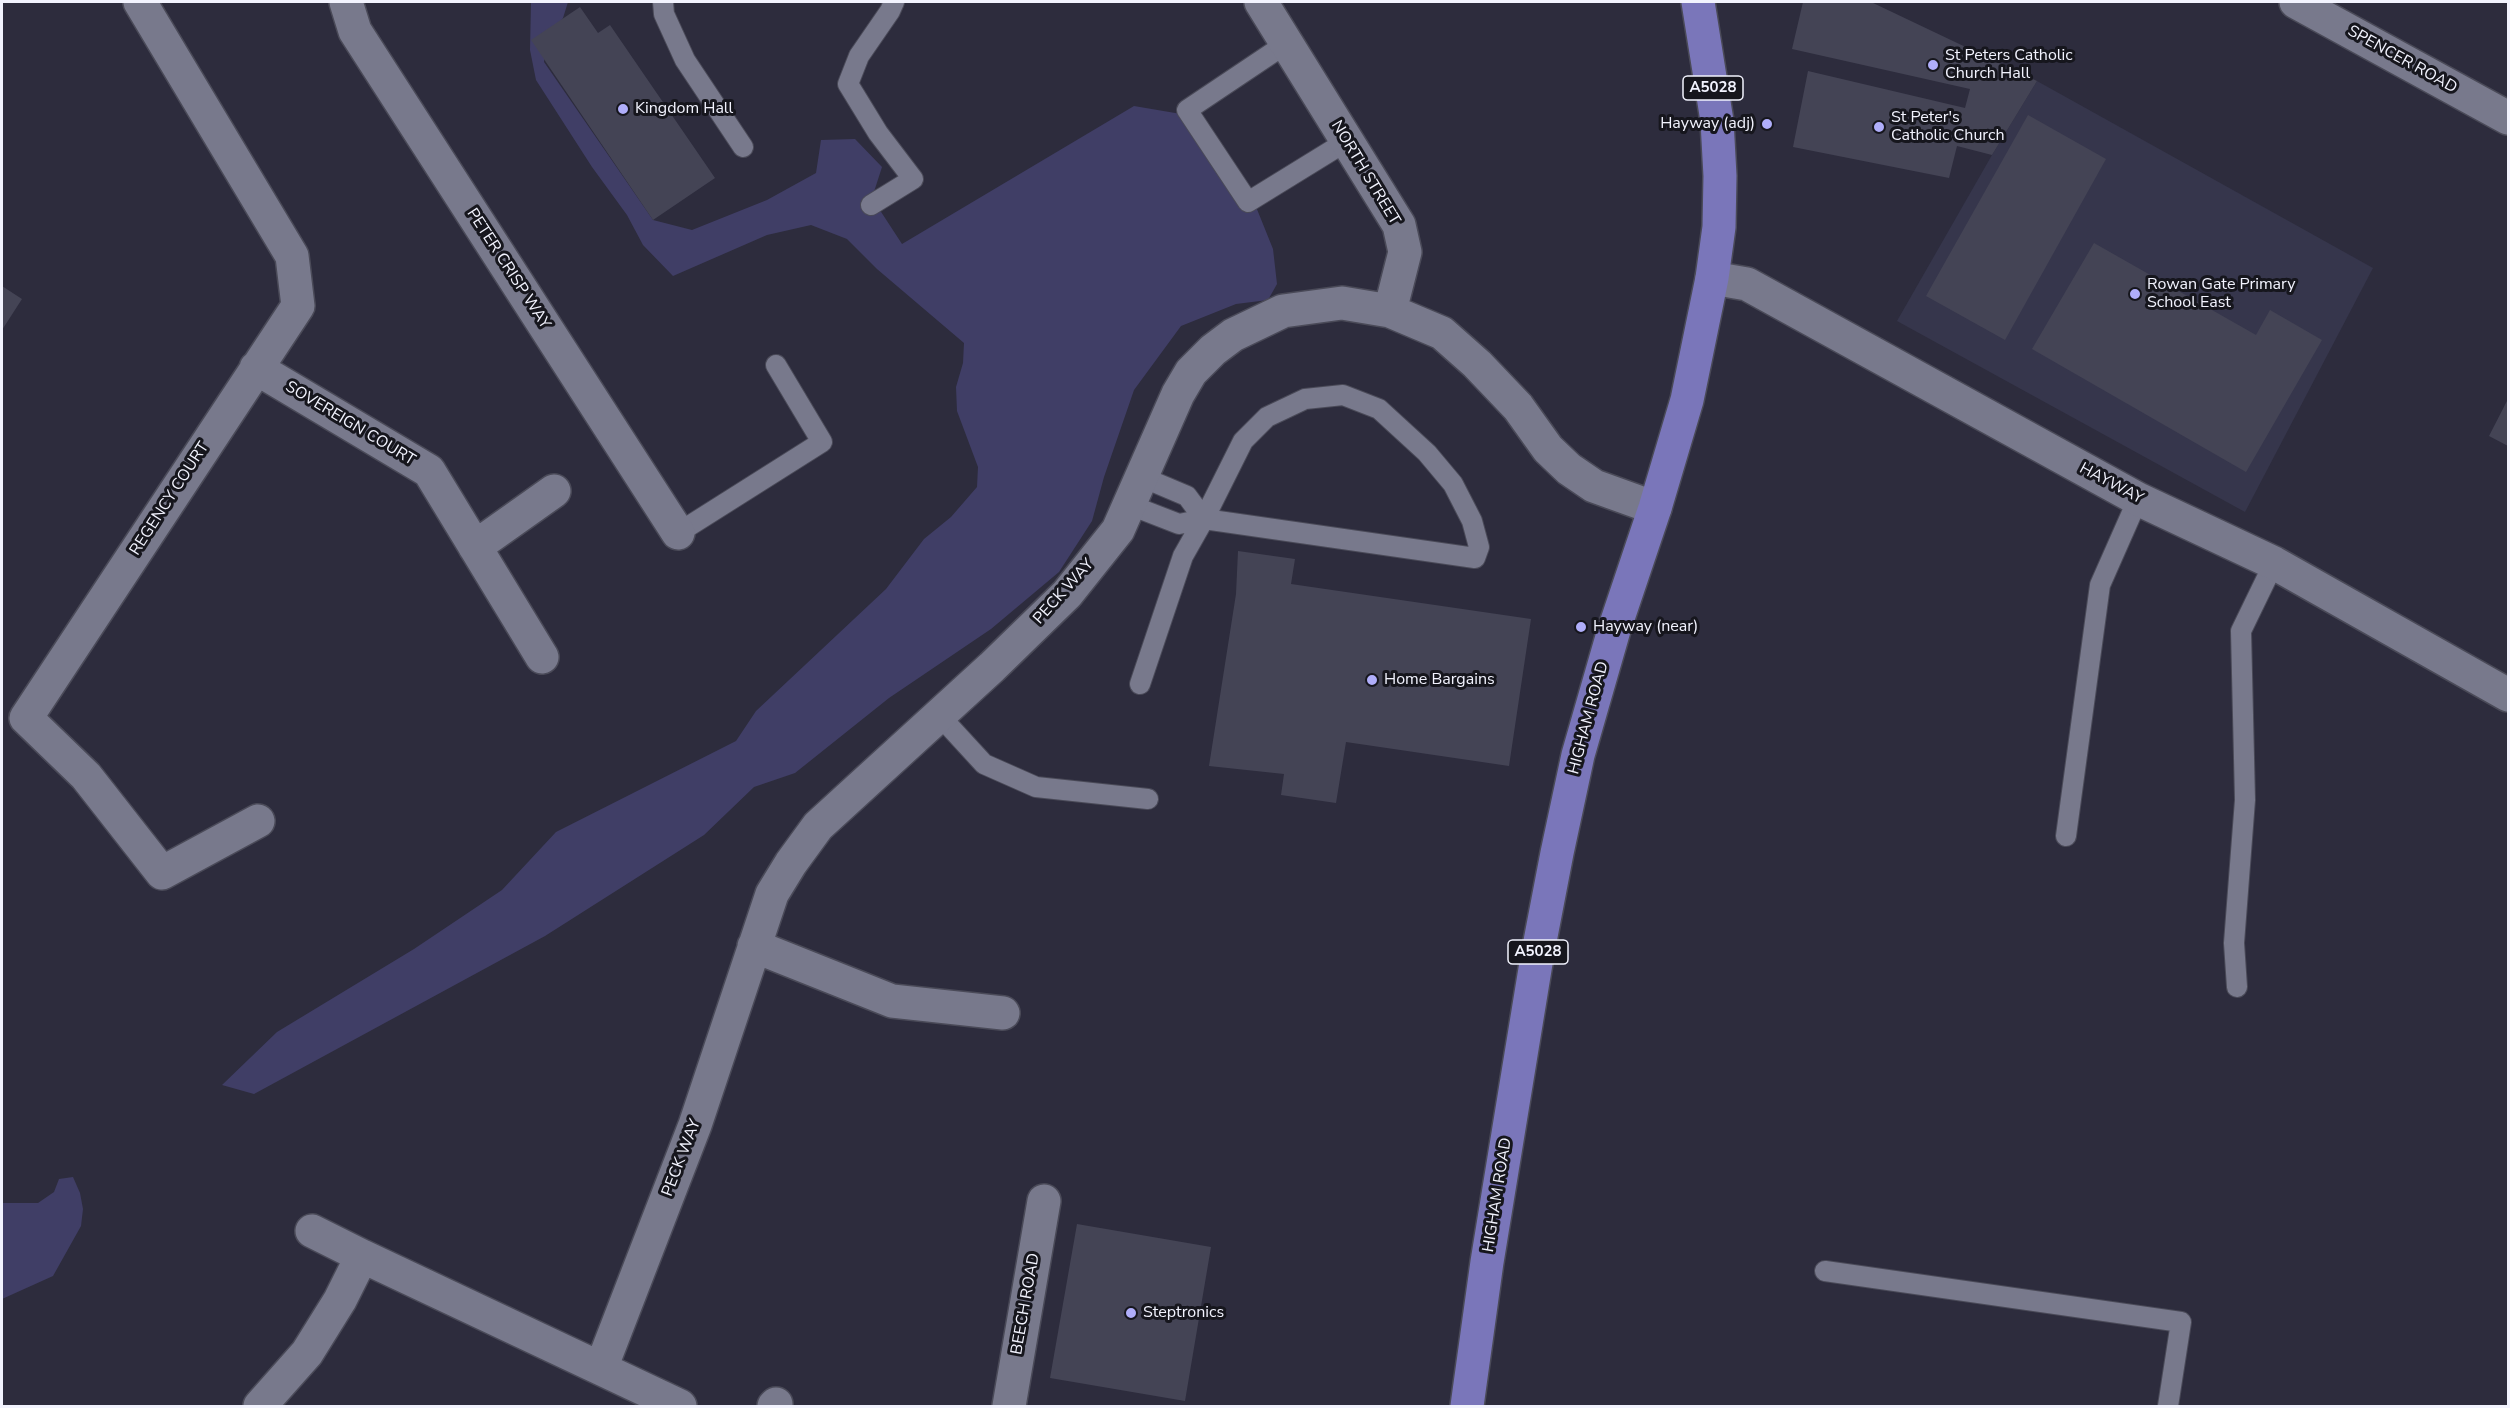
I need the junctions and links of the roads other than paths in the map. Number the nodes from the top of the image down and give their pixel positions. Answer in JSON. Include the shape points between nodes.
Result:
{"nodes":[{"id":1,"x":140,"y":2,"type":"edge"},
{"id":2,"x":346,"y":2,"type":"edge"},
{"id":3,"x":663,"y":2,"type":"edge"},
{"id":4,"x":894,"y":2,"type":"edge"},
{"id":5,"x":1261,"y":2,"type":"edge"},
{"id":6,"x":1698,"y":2,"type":"edge"},
{"id":7,"x":2296,"y":2,"type":"edge"},
{"id":8,"x":1287,"y":43,"type":"junction"},
{"id":9,"x":2508,"y":118,"type":"edge"},
{"id":10,"x":1347,"y":141,"type":"junction"},
{"id":11,"x":743,"y":147,"type":"dead end"},
{"id":12,"x":871,"y":205,"type":"dead end"},
{"id":13,"x":1712,"y":278,"type":"junction"},
{"id":14,"x":1390,"y":311,"type":"junction"},
{"id":15,"x":776,"y":365,"type":"dead end"},
{"id":16,"x":256,"y":368,"type":"junction"},
{"id":17,"x":554,"y":491,"type":"dead end"},
{"id":18,"x":1136,"y":491,"type":"junction"},
{"id":19,"x":2138,"y":499,"type":"junction"},
{"id":20,"x":1655,"y":508,"type":"junction"},
{"id":21,"x":1204,"y":519,"type":"junction"},
{"id":22,"x":678,"y":533,"type":"joint"},
{"id":23,"x":475,"y":547,"type":"junction"},
{"id":24,"x":2274,"y":563,"type":"junction"},
{"id":25,"x":542,"y":657,"type":"dead end"},
{"id":26,"x":1140,"y":684,"type":"dead end"},
{"id":27,"x":2508,"y":695,"type":"edge"},
{"id":28,"x":939,"y":716,"type":"junction"},
{"id":29,"x":1148,"y":799,"type":"dead end"},
{"id":30,"x":258,"y":821,"type":"dead end"},
{"id":31,"x":2066,"y":836,"type":"dead end"},
{"id":32,"x":754,"y":946,"type":"junction"},
{"id":33,"x":2237,"y":987,"type":"dead end"},
{"id":34,"x":1003,"y":1013,"type":"dead end"},
{"id":35,"x":1044,"y":1202,"type":"dead end"},
{"id":36,"x":312,"y":1231,"type":"dead end"},
{"id":37,"x":362,"y":1256,"type":"junction"},
{"id":38,"x":1825,"y":1270,"type":"dead end"},
{"id":39,"x":601,"y":1368,"type":"junction"},
{"id":40,"x":260,"y":1407,"type":"edge"},
{"id":41,"x":680,"y":1407,"type":"edge"},
{"id":42,"x":1009,"y":1407,"type":"edge"},
{"id":43,"x":1467,"y":1407,"type":"edge"},
{"id":44,"x":2169,"y":1407,"type":"edge"}],
"edges":[{"from":1,"to":16,"type":"street","name":"REGENCY COURT","via":[[292,256],[298,306]]},
{"from":2,"to":22,"type":"street","name":"PETER CRISP WAY","via":[[355,31]]},
{"from":3,"to":11,"type":"lane","via":[[664,14],[685,60]]},
{"from":4,"to":12,"type":"lane","via":[[859,56],[848,84],[913,179]]},
{"from":5,"to":8,"type":"street","name":"NORTH STREET"},
{"from":6,"to":13,"type":"main road","name":"HIGHAM ROAD","number":"A5028","via":[[1712,80],[1719,165],[1719,227]]},
{"from":7,"to":9,"type":"street","name":"SPENCER ROAD"},
{"from":8,"to":10,"type":"street","name":"NORTH STREET"},
{"from":8,"to":10,"type":"lane","via":[[1187,110],[1248,202]]},
{"from":10,"to":14,"type":"street","name":"NORTH STREET","via":[[1399,225],[1405,252]]},
{"from":13,"to":19,"type":"street","name":"HAYWAY","via":[[1748,284]]},
{"from":13,"to":20,"type":"main road","name":"HIGHAM ROAD","number":"A5028","via":[[1687,400]]},
{"from":14,"to":18,"type":"street","name":"PECK WAY","via":[[1342,303],[1283,311],[1233,335],[1191,372]]},
{"from":14,"to":20,"type":"street","via":[[1442,333],[1518,407],[1548,449],[1569,469],[1594,486]]},
{"from":15,"to":22,"type":"lane","via":[[822,442]]},
{"from":16,"to":23,"type":"street","name":"SOVEREIGN COURT","via":[[429,471]]},
{"from":16,"to":30,"type":"street","name":"REGENCY COURT","via":[[26,718],[86,776],[162,873]]},
{"from":17,"to":23,"type":"street"},
{"from":18,"to":21,"type":"lane","via":[[1179,524]]},
{"from":18,"to":21,"type":"lane","via":[[1187,496]]},
{"from":18,"to":28,"type":"street","name":"PECK WAY","via":[[1118,530],[1067,594]]},
{"from":19,"to":24,"type":"street","name":"HAYWAY"},
{"from":19,"to":31,"type":"lane","via":[[2100,585]]},
{"from":20,"to":43,"type":"main road","name":"HIGHAM ROAD","number":"A5028","via":[[1610,641],[1578,755],[1557,853]]},
{"from":21,"to":21,"type":"lane","via":[[1243,441],[1267,417],[1305,399],[1343,395],[1379,409],[1427,453],[1453,484],[1472,520],[1479,547],[1475,558]]},
{"from":21,"to":26,"type":"lane","via":[[1183,556]]},
{"from":23,"to":25,"type":"street","name":"SOVEREIGN COURT"},
{"from":24,"to":27,"type":"street","name":"HAYWAY"},
{"from":24,"to":33,"type":"lane","via":[[2241,631],[2245,800],[2234,943]]},
{"from":28,"to":29,"type":"lane","via":[[984,764],[1036,787]]},
{"from":28,"to":32,"type":"street","name":"PECK WAY","via":[[818,826],[772,894]]},
{"from":32,"to":34,"type":"street","via":[[892,1001]]},
{"from":32,"to":39,"type":"street","name":"PECK WAY","via":[[695,1125]]},
{"from":35,"to":42,"type":"street","name":"BEECH ROAD"},
{"from":36,"to":37,"type":"street"},
{"from":37,"to":39,"type":"street"},
{"from":37,"to":40,"type":"street","via":[[307,1353]]},
{"from":38,"to":44,"type":"lane","via":[[2181,1322]]},
{"from":39,"to":41,"type":"street"}]}
